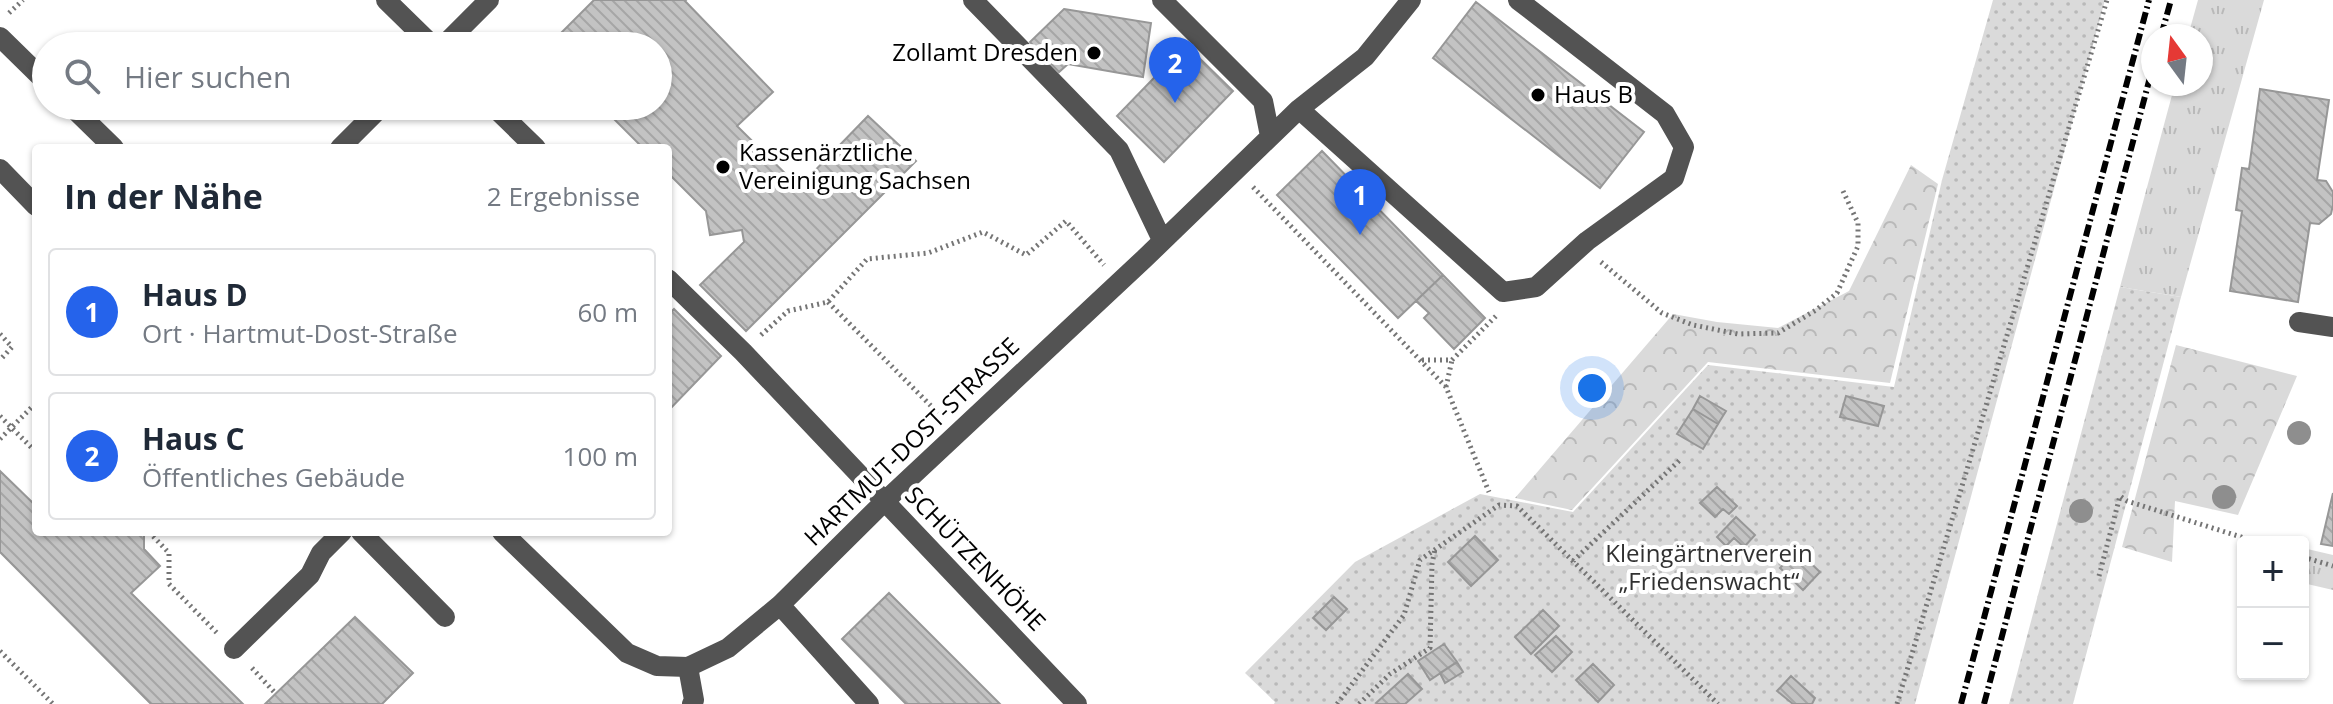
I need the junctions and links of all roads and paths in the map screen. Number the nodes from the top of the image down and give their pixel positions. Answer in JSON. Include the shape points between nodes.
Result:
{"nodes":[{"id":1,"x":386,"y":0,"type":"edge"},
{"id":2,"x":489,"y":0,"type":"edge"},
{"id":3,"x":973,"y":0,"type":"edge"},
{"id":4,"x":1162,"y":0,"type":"edge"},
{"id":5,"x":1411,"y":0,"type":"edge"},
{"id":6,"x":1518,"y":0,"type":"edge"},
{"id":7,"x":2107,"y":0,"type":"edge"},
{"id":8,"x":419,"y":32,"type":"edge"},
{"id":9,"x":457,"y":32,"type":"edge"},
{"id":10,"x":0,"y":37,"type":"edge"},
{"id":11,"x":32,"y":68,"type":"edge"},
{"id":12,"x":1299,"y":109,"type":"junction"},
{"id":13,"x":85,"y":120,"type":"edge"},
{"id":14,"x":368,"y":120,"type":"edge"},
{"id":15,"x":507,"y":120,"type":"edge"},
{"id":16,"x":1270,"y":136,"type":"junction"},
{"id":17,"x":110,"y":144,"type":"edge"},
{"id":18,"x":344,"y":144,"type":"edge"},
{"id":19,"x":532,"y":144,"type":"edge"},
{"id":20,"x":0,"y":169,"type":"edge"},
{"id":21,"x":1236,"y":169,"type":"junction"},
{"id":22,"x":1843,"y":191,"type":"dead end"},
{"id":23,"x":32,"y":202,"type":"edge"},
{"id":24,"x":1162,"y":240,"type":"junction"},
{"id":25,"x":1584,"y":244,"type":"junction"},
{"id":26,"x":1119,"y":282,"type":"junction"},
{"id":27,"x":672,"y":283,"type":"edge"},
{"id":28,"x":1503,"y":292,"type":"junction"},
{"id":29,"x":828,"y":302,"type":"junction"},
{"id":30,"x":2299,"y":322,"type":"dead end"},
{"id":31,"x":2333,"y":327,"type":"edge"},
{"id":32,"x":0,"y":334,"type":"edge"},
{"id":33,"x":743,"y":352,"type":"junction"},
{"id":34,"x":0,"y":360,"type":"edge"},
{"id":35,"x":1421,"y":360,"type":"junction"},
{"id":36,"x":1452,"y":360,"type":"junction"},
{"id":37,"x":1446,"y":387,"type":"junction"},
{"id":38,"x":32,"y":407,"type":"edge"},
{"id":39,"x":0,"y":416,"type":"edge"},
{"id":40,"x":12,"y":427,"type":"junction"},
{"id":41,"x":958,"y":433,"type":"junction"},
{"id":42,"x":0,"y":439,"type":"edge"},
{"id":43,"x":32,"y":448,"type":"edge"},
{"id":44,"x":1680,"y":460,"type":"dead end"},
{"id":45,"x":1489,"y":492,"type":"dead end"},
{"id":46,"x":884,"y":502,"type":"junction"},
{"id":47,"x":153,"y":536,"type":"edge"},
{"id":48,"x":338,"y":536,"type":"edge"},
{"id":49,"x":365,"y":536,"type":"edge"},
{"id":50,"x":506,"y":536,"type":"edge"},
{"id":51,"x":2238,"y":536,"type":"edge"},
{"id":52,"x":1435,"y":549,"type":"junction"},
{"id":53,"x":2309,"y":559,"type":"edge"},
{"id":54,"x":1573,"y":561,"type":"junction"},
{"id":55,"x":2333,"y":566,"type":"edge"},
{"id":56,"x":2099,"y":576,"type":"dead end"},
{"id":57,"x":780,"y":605,"type":"junction"},
{"id":58,"x":445,"y":617,"type":"dead end"},
{"id":59,"x":234,"y":649,"type":"junction"},
{"id":60,"x":0,"y":651,"type":"edge"},
{"id":61,"x":688,"y":667,"type":"junction"},
{"id":62,"x":276,"y":694,"type":"dead end"},
{"id":63,"x":53,"y":704,"type":"edge"},
{"id":64,"x":692,"y":704,"type":"edge"},
{"id":65,"x":869,"y":704,"type":"edge"},
{"id":66,"x":1077,"y":704,"type":"edge"},
{"id":67,"x":1337,"y":704,"type":"edge"},
{"id":68,"x":1359,"y":704,"type":"edge"},
{"id":69,"x":1718,"y":704,"type":"edge"},
{"id":70,"x":1897,"y":704,"type":"edge"}],
"edges":[{"from":1,"to":8,"type":"street"},
{"from":2,"to":9,"type":"street"},
{"from":3,"to":24,"type":"street","via":[[1119,150]]},
{"from":4,"to":16,"type":"street","via":[[1263,101]]},
{"from":5,"to":12,"type":"street","name":"HARTMUT-DOST-STRASSE","via":[[1365,57]]},
{"from":6,"to":25,"type":"street","via":[[1665,114],[1684,147],[1674,178]]},
{"from":7,"to":70,"type":"path"},
{"from":10,"to":11,"type":"street"},
{"from":12,"to":16,"type":"street","name":"HARTMUT-DOST-STRASSE"},
{"from":12,"to":28,"type":"street"},
{"from":13,"to":17,"type":"street"},
{"from":14,"to":18,"type":"street"},
{"from":15,"to":19,"type":"street"},
{"from":16,"to":21,"type":"street","name":"HARTMUT-DOST-STRASSE"},
{"from":20,"to":23,"type":"street"},
{"from":21,"to":24,"type":"street","name":"HARTMUT-DOST-STRASSE"},
{"from":21,"to":35,"type":"path"},
{"from":22,"to":25,"type":"path","via":[[1858,223],[1858,246],[1837,293],[1778,333],[1738,334],[1662,313]]},
{"from":24,"to":26,"type":"street","name":"HARTMUT-DOST-STRASSE"},
{"from":25,"to":28,"type":"street","via":[[1536,287]]},
{"from":26,"to":29,"type":"path","via":[[1066,221],[1026,255],[983,232],[928,253],[867,259]]},
{"from":26,"to":41,"type":"street","name":"HARTMUT-DOST-STRASSE"},
{"from":27,"to":33,"type":"street","name":"SCHÜTZENHÖHE"},
{"from":28,"to":36,"type":"path","via":[[1498,313]]},
{"from":29,"to":33,"type":"path","via":[[788,311]]},
{"from":29,"to":41,"type":"path"},
{"from":30,"to":31,"type":"street"},
{"from":32,"to":34,"type":"path","via":[[12,347]]},
{"from":33,"to":46,"type":"street","name":"SCHÜTZENHÖHE"},
{"from":35,"to":36,"type":"path"},
{"from":35,"to":37,"type":"path"},
{"from":36,"to":37,"type":"path"},
{"from":37,"to":45,"type":"path"},
{"from":38,"to":40,"type":"path"},
{"from":39,"to":40,"type":"path"},
{"from":40,"to":42,"type":"path"},
{"from":40,"to":43,"type":"path"},
{"from":41,"to":46,"type":"street","name":"HARTMUT-DOST-STRASSE"},
{"from":44,"to":54,"type":"path"},
{"from":46,"to":57,"type":"street","name":"HARTMUT-DOST-STRASSE"},
{"from":46,"to":66,"type":"street","name":"SCHÜTZENHÖHE"},
{"from":47,"to":59,"type":"path","via":[[169,553],[169,584]]},
{"from":48,"to":59,"type":"street","via":[[310,575]]},
{"from":49,"to":58,"type":"street"},
{"from":50,"to":61,"type":"street","via":[[627,653],[657,666]]},
{"from":51,"to":56,"type":"path","via":[[2120,496]]},
{"from":52,"to":54,"type":"path","via":[[1499,505],[1517,506]]},
{"from":52,"to":67,"type":"path","via":[[1420,560],[1404,615]]},
{"from":52,"to":68,"type":"path","via":[[1430,648],[1390,674]]},
{"from":53,"to":55,"type":"path"},
{"from":54,"to":69,"type":"path"},
{"from":57,"to":61,"type":"street","name":"HARTMUT-DOST-STRASSE","via":[[728,648]]},
{"from":57,"to":65,"type":"street"},
{"from":59,"to":62,"type":"path"},
{"from":60,"to":63,"type":"path"},
{"from":61,"to":64,"type":"street"}]}
